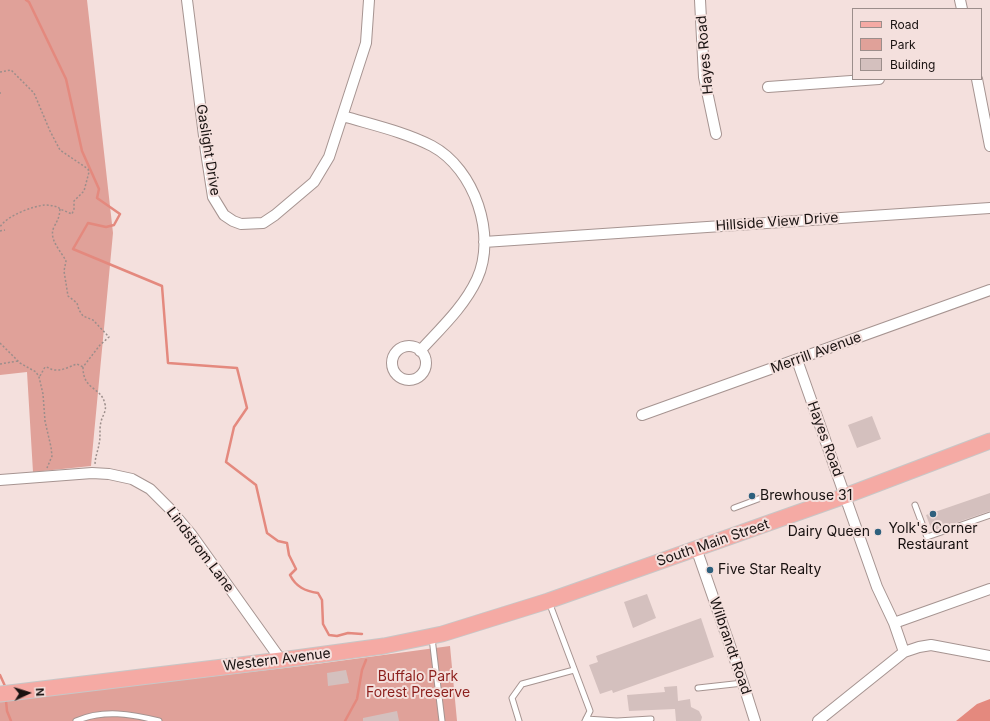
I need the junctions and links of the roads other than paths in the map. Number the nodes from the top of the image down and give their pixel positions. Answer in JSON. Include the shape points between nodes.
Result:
{"nodes":[{"id":1,"x":187,"y":0,"type":"edge"},
{"id":2,"x":369,"y":0,"type":"edge"},
{"id":3,"x":700,"y":0,"type":"edge"},
{"id":4,"x":865,"y":80,"type":"edge"},
{"id":5,"x":977,"y":80,"type":"edge"},
{"id":6,"x":768,"y":87,"type":"dead end"},
{"id":7,"x":343,"y":116,"type":"junction"},
{"id":8,"x":716,"y":134,"type":"dead end"},
{"id":9,"x":990,"y":146,"type":"edge"},
{"id":10,"x":990,"y":208,"type":"edge"},
{"id":11,"x":484,"y":242,"type":"junction"},
{"id":12,"x":990,"y":290,"type":"edge"},
{"id":13,"x":420,"y":351,"type":"dead end"},
{"id":14,"x":796,"y":360,"type":"junction"},
{"id":15,"x":642,"y":415,"type":"dead end"},
{"id":16,"x":990,"y":441,"type":"edge"},
{"id":17,"x":0,"y":480,"type":"edge"},
{"id":18,"x":769,"y":495,"type":"dead end"},
{"id":19,"x":845,"y":496,"type":"junction"},
{"id":20,"x":915,"y":505,"type":"dead end"},
{"id":21,"x":734,"y":508,"type":"dead end"},
{"id":22,"x":990,"y":515,"type":"edge"},
{"id":23,"x":696,"y":548,"type":"junction"},
{"id":24,"x":990,"y":589,"type":"edge"},
{"id":25,"x":548,"y":601,"type":"junction"},
{"id":26,"x":894,"y":623,"type":"junction"},
{"id":27,"x":432,"y":637,"type":"junction"},
{"id":28,"x":904,"y":652,"type":"junction"},
{"id":29,"x":990,"y":656,"type":"edge"},
{"id":30,"x":281,"y":660,"type":"junction"},
{"id":31,"x":574,"y":670,"type":"junction"},
{"id":32,"x":743,"y":683,"type":"junction"},
{"id":33,"x":698,"y":688,"type":"dead end"},
{"id":34,"x":0,"y":694,"type":"edge"},
{"id":35,"x":651,"y":719,"type":"dead end"},
{"id":36,"x":586,"y":720,"type":"edge"},
{"id":37,"x":76,"y":721,"type":"edge"},
{"id":38,"x":159,"y":721,"type":"edge"},
{"id":39,"x":442,"y":721,"type":"edge"},
{"id":40,"x":519,"y":721,"type":"edge"},
{"id":41,"x":617,"y":721,"type":"edge"},
{"id":42,"x":755,"y":721,"type":"edge"},
{"id":43,"x":818,"y":721,"type":"edge"}],
"edges":[{"from":1,"to":7,"type":"street","name":"Gaslight Drive","via":[[214,197],[224,215],[232,221],[241,224],[263,222],[303,193],[314,182],[329,158]]},
{"from":2,"to":7,"type":"street","name":"Gaslight Drive","via":[[366,42]]},
{"from":3,"to":8,"type":"street","name":"Hayes Road","via":[[704,77]]},
{"from":4,"to":6,"type":"street"},
{"from":5,"to":9,"type":"street"},
{"from":7,"to":11,"type":"street","via":[[411,137],[433,147],[451,160],[465,177],[475,196],[482,218]]},
{"from":10,"to":11,"type":"street","name":"Hillside View Drive"},
{"from":11,"to":13,"type":"street","via":[[483,260],[470,291],[457,310]]},
{"from":12,"to":14,"type":"street","name":"Merrill Avenue"},
{"from":14,"to":15,"type":"street","name":"Merrill Avenue"},
{"from":14,"to":19,"type":"street","name":"Hayes Road"},
{"from":16,"to":19,"type":"main road","name":"South Main Street"},
{"from":17,"to":30,"type":"street","name":"Lindstrom Lane","via":[[109,474],[132,479],[150,489],[191,534]]},
{"from":18,"to":21,"type":"lane"},
{"from":19,"to":23,"type":"main road","name":"South Main Street"},
{"from":19,"to":26,"type":"street","name":"Hayes Road","via":[[877,587]]},
{"from":20,"to":22,"type":"lane","via":[[927,537]]},
{"from":23,"to":25,"type":"main road","name":"South Main Street"},
{"from":23,"to":32,"type":"street","name":"Wilbrandt Road"},
{"from":24,"to":26,"type":"street"},
{"from":25,"to":27,"type":"main road","name":"Western Avenue"},
{"from":25,"to":31,"type":"lane"},
{"from":26,"to":28,"type":"street","name":"Hayes Road"},
{"from":27,"to":30,"type":"main road","name":"Western Avenue"},
{"from":27,"to":39,"type":"lane"},
{"from":28,"to":29,"type":"street","via":[[931,645]]},
{"from":28,"to":43,"type":"street"},
{"from":30,"to":34,"type":"main road","name":"Western Avenue"},
{"from":31,"to":36,"type":"lane","via":[[590,711]]},
{"from":31,"to":40,"type":"lane","via":[[522,684],[512,698]]},
{"from":32,"to":33,"type":"lane"},
{"from":32,"to":42,"type":"street","name":"Wilbrandt Road"},
{"from":35,"to":41,"type":"lane"},
{"from":36,"to":41,"type":"lane"},
{"from":37,"to":38,"type":"lane","via":[[98,714],[114,714]]}]}
